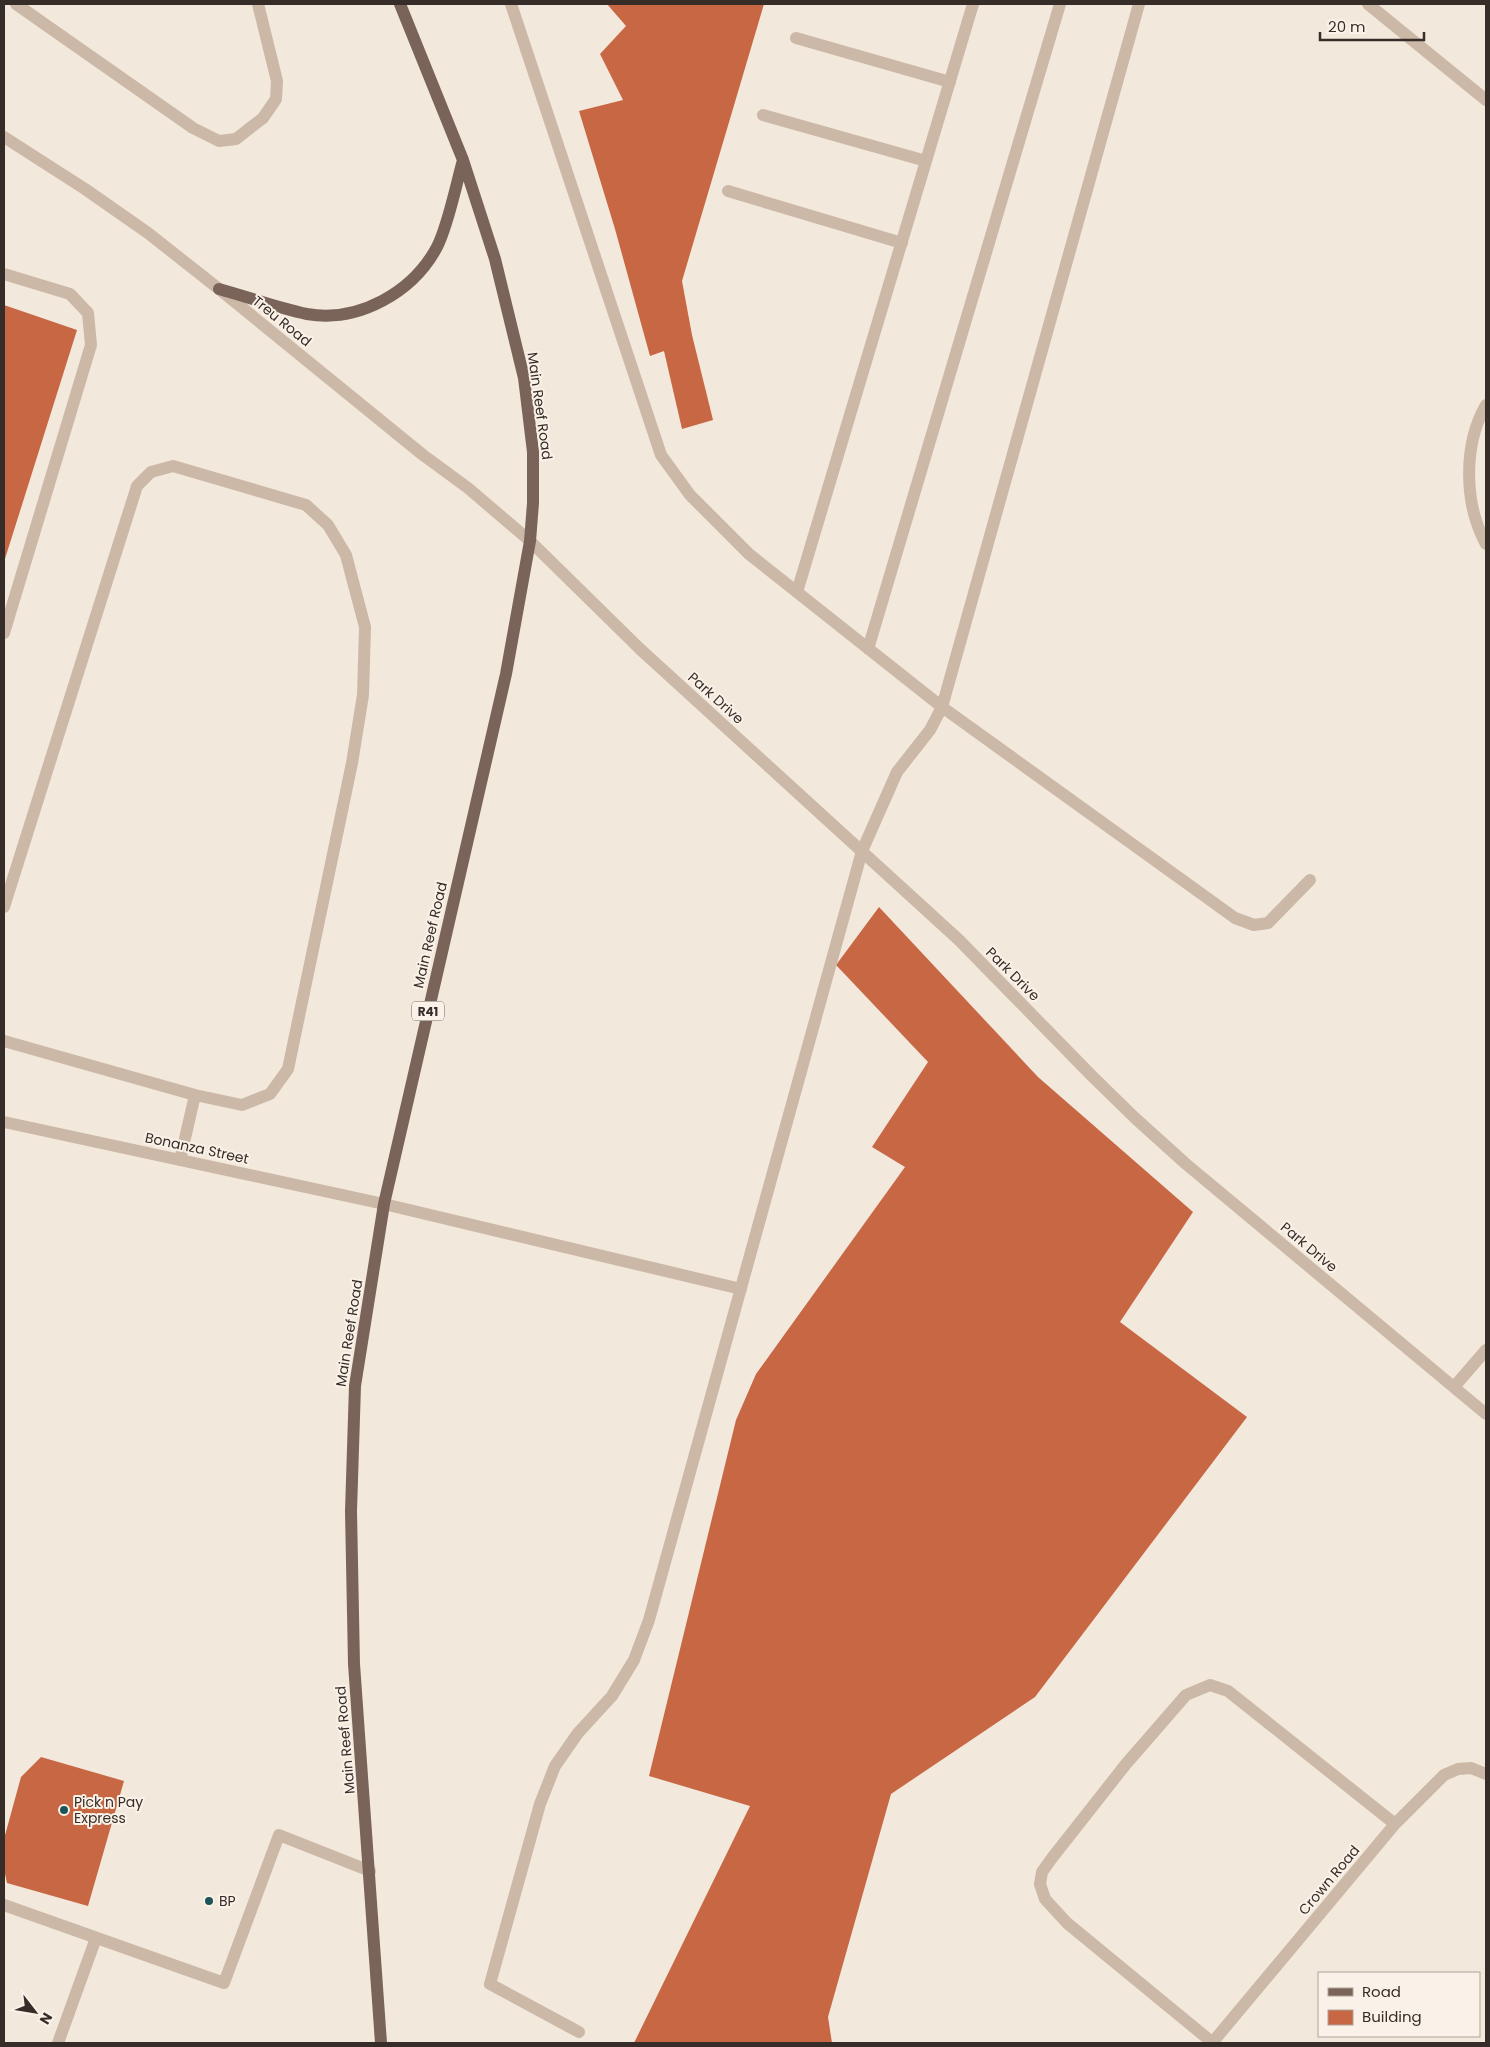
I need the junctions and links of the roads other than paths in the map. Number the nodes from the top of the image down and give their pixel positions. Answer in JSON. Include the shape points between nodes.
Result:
{"nodes":[{"id":1,"x":16,"y":4,"type":"edge"},
{"id":2,"x":258,"y":4,"type":"edge"},
{"id":3,"x":400,"y":4,"type":"edge"},
{"id":4,"x":511,"y":4,"type":"edge"},
{"id":5,"x":974,"y":4,"type":"edge"},
{"id":6,"x":1060,"y":4,"type":"edge"},
{"id":7,"x":1139,"y":4,"type":"edge"},
{"id":8,"x":1368,"y":4,"type":"edge"},
{"id":9,"x":796,"y":38,"type":"dead end"},
{"id":10,"x":950,"y":82,"type":"junction"},
{"id":11,"x":1486,"y":100,"type":"edge"},
{"id":12,"x":763,"y":115,"type":"dead end"},
{"id":13,"x":4,"y":137,"type":"edge"},
{"id":14,"x":463,"y":160,"type":"junction"},
{"id":15,"x":926,"y":161,"type":"junction"},
{"id":16,"x":728,"y":191,"type":"dead end"},
{"id":17,"x":902,"y":243,"type":"junction"},
{"id":18,"x":4,"y":274,"type":"edge"},
{"id":19,"x":220,"y":289,"type":"junction"},
{"id":20,"x":1486,"y":405,"type":"edge"},
{"id":21,"x":530,"y":541,"type":"junction"},
{"id":22,"x":1486,"y":544,"type":"edge"},
{"id":23,"x":796,"y":592,"type":"junction"},
{"id":24,"x":4,"y":633,"type":"edge"},
{"id":25,"x":868,"y":649,"type":"junction"},
{"id":26,"x":942,"y":707,"type":"junction"},
{"id":27,"x":862,"y":851,"type":"junction"},
{"id":28,"x":1310,"y":880,"type":"dead end"},
{"id":29,"x":4,"y":907,"type":"edge"},
{"id":30,"x":4,"y":1041,"type":"edge"},
{"id":31,"x":195,"y":1095,"type":"junction"},
{"id":32,"x":4,"y":1122,"type":"edge"},
{"id":33,"x":180,"y":1160,"type":"junction"},
{"id":34,"x":384,"y":1204,"type":"junction"},
{"id":35,"x":741,"y":1289,"type":"junction"},
{"id":36,"x":1486,"y":1350,"type":"edge"},
{"id":37,"x":1454,"y":1387,"type":"junction"},
{"id":38,"x":1486,"y":1414,"type":"edge"},
{"id":39,"x":1486,"y":1774,"type":"edge"},
{"id":40,"x":1395,"y":1824,"type":"junction"},
{"id":41,"x":370,"y":1871,"type":"junction"},
{"id":42,"x":4,"y":1905,"type":"edge"},
{"id":43,"x":96,"y":1938,"type":"junction"},
{"id":44,"x":579,"y":2032,"type":"dead end"},
{"id":45,"x":58,"y":2043,"type":"edge"},
{"id":46,"x":381,"y":2043,"type":"edge"},
{"id":47,"x":1213,"y":2043,"type":"edge"}],
"edges":[{"from":1,"to":2,"type":"street","via":[[192,128],[219,141],[236,139],[263,118],[276,99],[277,81]]},
{"from":3,"to":14,"type":"main road","name":"Main Reef Road","number":"R41"},
{"from":4,"to":23,"type":"street","via":[[661,455],[690,496],[748,554]]},
{"from":5,"to":10,"type":"street"},
{"from":6,"to":25,"type":"street"},
{"from":7,"to":26,"type":"street"},
{"from":8,"to":11,"type":"street"},
{"from":9,"to":10,"type":"street"},
{"from":10,"to":15,"type":"street"},
{"from":12,"to":15,"type":"street"},
{"from":13,"to":19,"type":"street","name":"Treu Road","via":[[140,228]]},
{"from":14,"to":19,"type":"main road","via":[[437,246],[418,276],[394,295],[367,308],[340,315],[308,314]]},
{"from":14,"to":21,"type":"main road","name":"Main Reef Road","number":"R41","via":[[495,259],[524,378],[533,452]]},
{"from":15,"to":17,"type":"street"},
{"from":16,"to":17,"type":"street"},
{"from":17,"to":23,"type":"street"},
{"from":18,"to":24,"type":"street","via":[[70,294],[88,313],[91,344]]},
{"from":19,"to":21,"type":"street","name":"Treu Road"},
{"from":20,"to":22,"type":"street","via":[[1474,433],[1470,493],[1479,531]]},
{"from":21,"to":27,"type":"street","name":"Park Drive","via":[[640,650]]},
{"from":21,"to":34,"type":"main road","name":"Main Reef Road","number":"R41","via":[[506,674]]},
{"from":23,"to":25,"type":"street"},
{"from":25,"to":26,"type":"street"},
{"from":26,"to":27,"type":"street","via":[[930,730],[896,772]]},
{"from":26,"to":28,"type":"street","via":[[1235,918],[1254,925],[1268,923]]},
{"from":27,"to":35,"type":"street"},
{"from":27,"to":37,"type":"street","name":"Park Drive","via":[[958,940],[1092,1076],[1186,1164]]},
{"from":29,"to":31,"type":"street","via":[[137,486],[151,472],[173,466],[306,505],[328,525],[346,555],[365,627],[363,695],[352,764],[288,1070],[270,1094],[242,1105]]},
{"from":30,"to":31,"type":"street"},
{"from":31,"to":33,"type":"street"},
{"from":32,"to":33,"type":"street","name":"Bonanza Street"},
{"from":33,"to":34,"type":"street","name":"Bonanza Street"},
{"from":34,"to":35,"type":"street","name":"Bonanza Street"},
{"from":34,"to":41,"type":"main road","name":"Main Reef Road","number":"R41","via":[[355,1386],[351,1511],[354,1664]]},
{"from":35,"to":44,"type":"street","via":[[649,1620],[634,1660],[612,1696],[578,1732],[555,1766],[540,1804],[490,1984]]},
{"from":36,"to":37,"type":"street"},
{"from":37,"to":38,"type":"street","name":"Park Drive"},
{"from":39,"to":40,"type":"street","name":"Crown Road","via":[[1471,1768],[1458,1768],[1444,1775]]},
{"from":40,"to":47,"type":"street","name":"Crown Road"},
{"from":40,"to":47,"type":"street","via":[[1228,1692],[1210,1685],[1186,1696],[1126,1764],[1052,1858],[1042,1872],[1040,1884],[1045,1899],[1067,1923]]},
{"from":41,"to":43,"type":"street","via":[[279,1835],[224,1983]]},
{"from":41,"to":46,"type":"main road","name":"Main Reef Road","number":"R41"},
{"from":42,"to":43,"type":"street"},
{"from":43,"to":45,"type":"street"}]}
